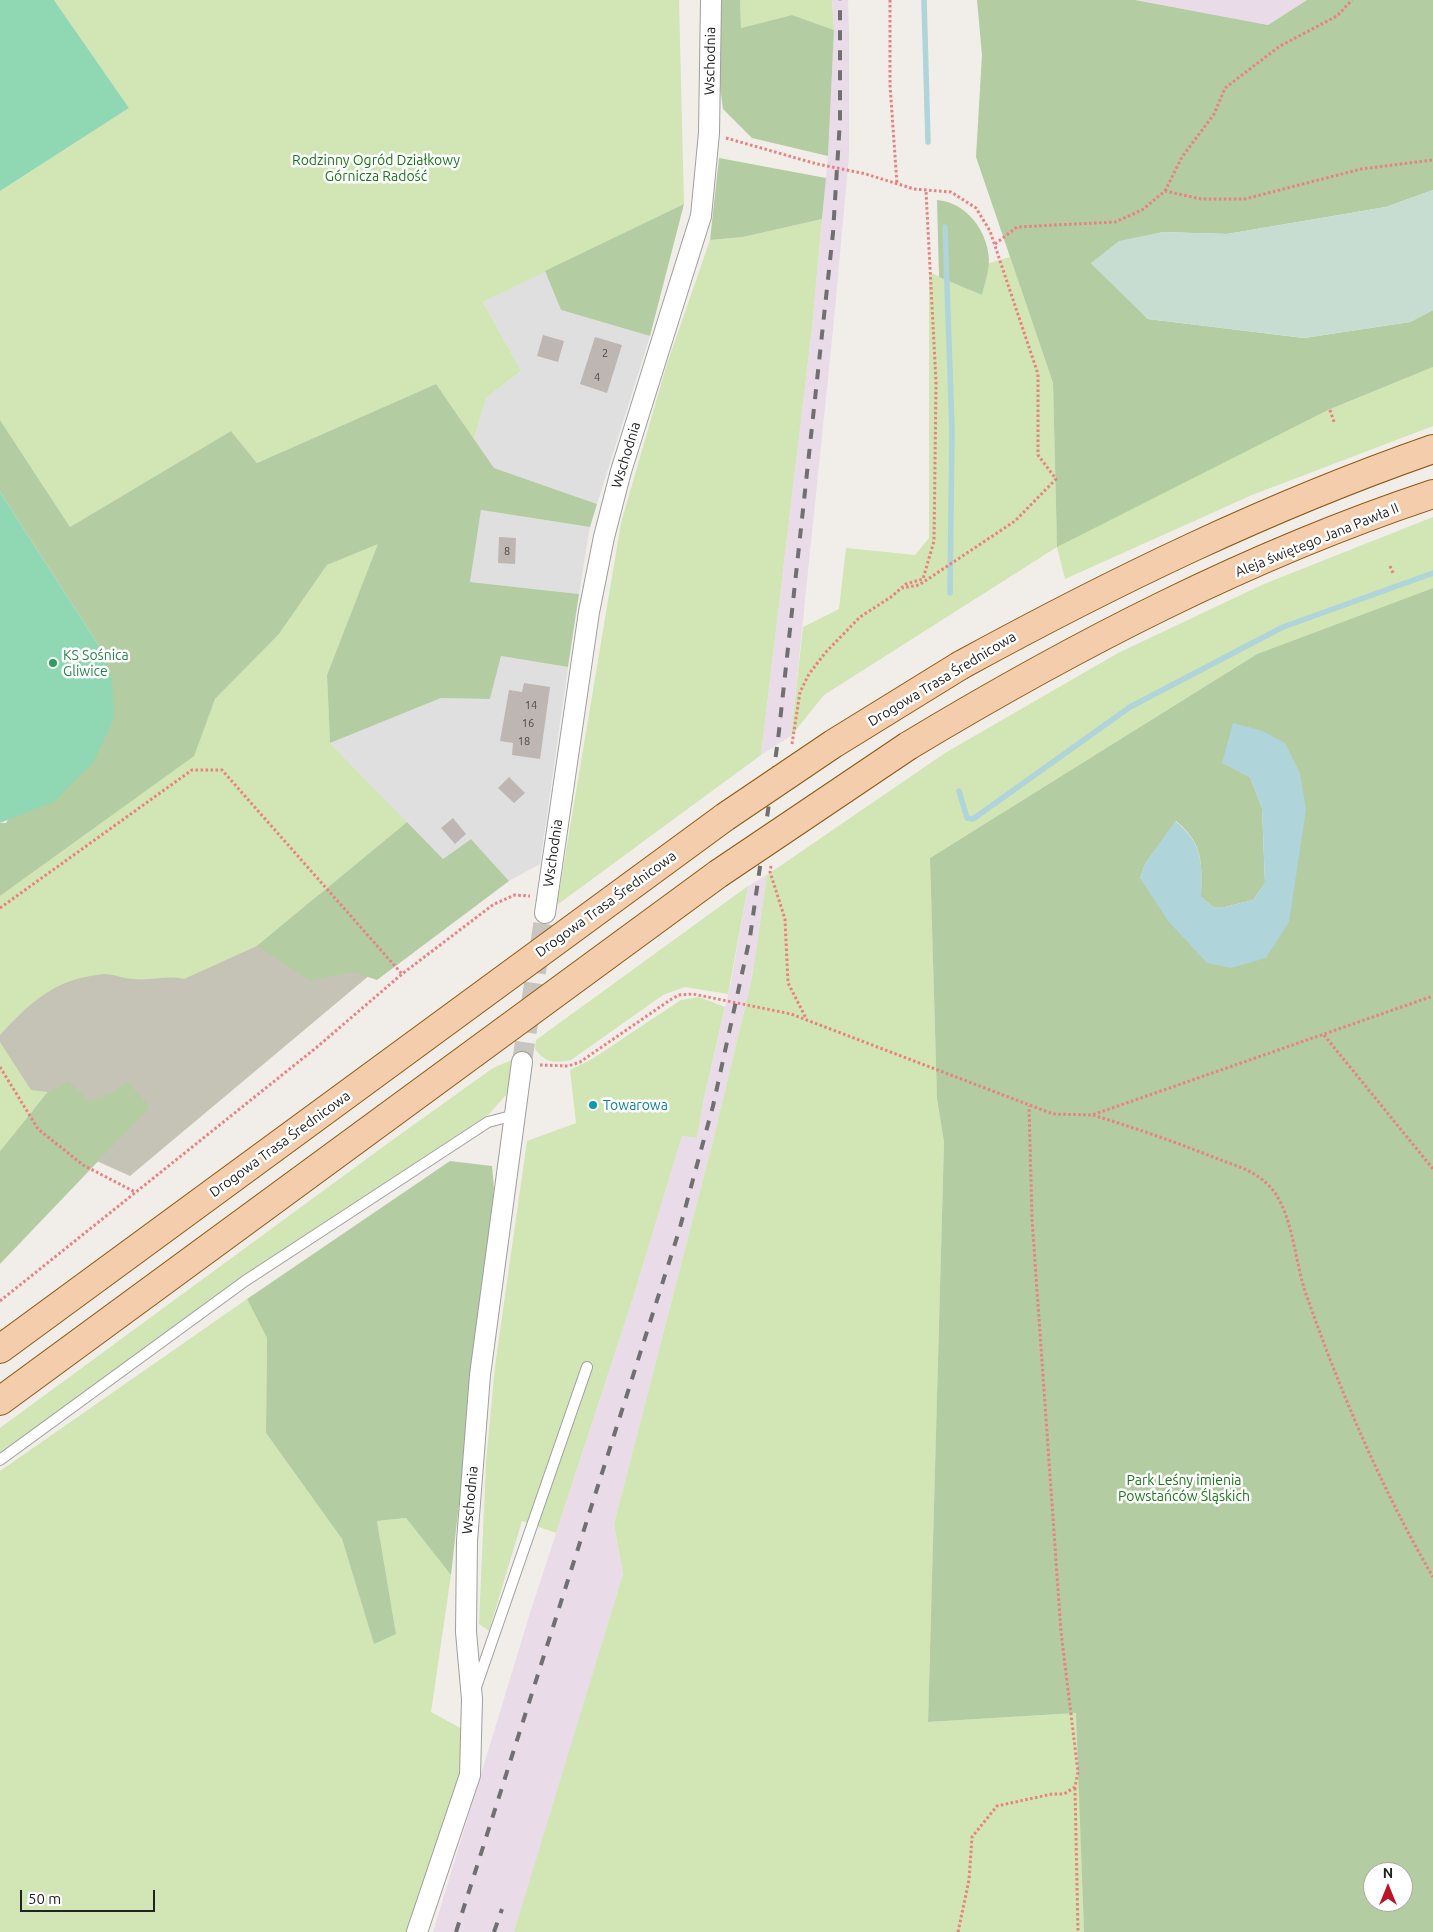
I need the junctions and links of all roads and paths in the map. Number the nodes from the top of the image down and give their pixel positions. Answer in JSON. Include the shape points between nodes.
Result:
{"nodes":[{"id":1,"x":711,"y":0,"type":"edge"},
{"id":2,"x":890,"y":0,"type":"edge"},
{"id":3,"x":1352,"y":0,"type":"edge"},
{"id":4,"x":709,"y":133,"type":"junction"},
{"id":5,"x":1433,"y":160,"type":"edge"},
{"id":6,"x":897,"y":184,"type":"junction"},
{"id":7,"x":926,"y":191,"type":"junction"},
{"id":8,"x":1165,"y":191,"type":"junction"},
{"id":9,"x":995,"y":244,"type":"junction"},
{"id":10,"x":1330,"y":410,"type":"dead end"},
{"id":11,"x":1334,"y":422,"type":"dead end"},
{"id":12,"x":1433,"y":449,"type":"edge"},
{"id":13,"x":1433,"y":494,"type":"edge"},
{"id":14,"x":1390,"y":566,"type":"dead end"},
{"id":15,"x":1393,"y":573,"type":"dead end"},
{"id":16,"x":900,"y":589,"type":"junction"},
{"id":17,"x":792,"y":749,"type":"dead end"},
{"id":18,"x":771,"y":862,"type":"dead end"},
{"id":19,"x":546,"y":906,"type":"joint"},
{"id":20,"x":0,"y":908,"type":"edge"},
{"id":21,"x":402,"y":974,"type":"junction"},
{"id":22,"x":1433,"y":996,"type":"edge"},
{"id":23,"x":806,"y":1020,"type":"junction"},
{"id":24,"x":1324,"y":1035,"type":"junction"},
{"id":25,"x":522,"y":1062,"type":"joint"},
{"id":26,"x":0,"y":1067,"type":"edge"},
{"id":27,"x":1029,"y":1106,"type":"junction"},
{"id":28,"x":515,"y":1115,"type":"junction"},
{"id":29,"x":1092,"y":1115,"type":"junction"},
{"id":30,"x":1433,"y":1169,"type":"edge"},
{"id":31,"x":135,"y":1192,"type":"junction"},
{"id":32,"x":0,"y":1301,"type":"edge"},
{"id":33,"x":0,"y":1349,"type":"edge"},
{"id":34,"x":587,"y":1367,"type":"dead end"},
{"id":35,"x":0,"y":1401,"type":"edge"},
{"id":36,"x":0,"y":1460,"type":"edge"},
{"id":37,"x":1433,"y":1577,"type":"edge"},
{"id":38,"x":472,"y":1699,"type":"junction"},
{"id":39,"x":1075,"y":1787,"type":"junction"},
{"id":40,"x":417,"y":1932,"type":"edge"},
{"id":41,"x":958,"y":1932,"type":"edge"},
{"id":42,"x":1078,"y":1932,"type":"edge"}],
"edges":[{"from":1,"to":4,"type":"street","name":"Wschodnia"},
{"from":2,"to":6,"type":"path","via":[[890,85]]},
{"from":3,"to":8,"type":"path","via":[[1337,16],[1280,46],[1225,88],[1214,114],[1182,157]]},
{"from":4,"to":6,"type":"path"},
{"from":4,"to":19,"type":"street","name":"Wschodnia","via":[[701,216],[621,471],[604,537],[589,612]]},
{"from":5,"to":8,"type":"path","via":[[1362,169],[1245,199],[1201,199]]},
{"from":6,"to":7,"type":"path"},
{"from":7,"to":9,"type":"path","via":[[951,192],[976,208]]},
{"from":7,"to":16,"type":"path","via":[[936,382],[934,541],[922,579]]},
{"from":8,"to":9,"type":"path","via":[[1142,210],[1115,222],[1018,227]]},
{"from":9,"to":16,"type":"path","via":[[1038,374],[1038,455],[1056,479],[1015,521],[920,585]]},
{"from":10,"to":11,"type":"path"},
{"from":12,"to":33,"type":"main road","name":"Drogowa Trasa Średnicowa","bridge":true,"via":[[1250,520],[1079,601],[961,665],[833,744],[725,817]]},
{"from":13,"to":35,"type":"main road","name":"Aleja świętego Jana Pawła II","bridge":true,"via":[[1317,537],[1201,588],[1097,639],[901,751],[718,874]]},
{"from":14,"to":15,"type":"path"},
{"from":16,"to":17,"type":"path","via":[[860,617],[809,674],[800,692]]},
{"from":18,"to":23,"type":"path","via":[[770,872],[785,919],[788,983]]},
{"from":19,"to":21,"type":"path","via":[[515,895],[494,904]]},
{"from":20,"to":21,"type":"path","via":[[192,770],[222,770]]},
{"from":21,"to":31,"type":"path","via":[[317,1047]]},
{"from":22,"to":24,"type":"path"},
{"from":23,"to":25,"type":"path","via":[[693,994],[679,996],[574,1064],[557,1067]]},
{"from":23,"to":27,"type":"path"},
{"from":24,"to":29,"type":"path"},
{"from":24,"to":30,"type":"path"},
{"from":25,"to":28,"type":"street","name":"Wschodnia"},
{"from":26,"to":31,"type":"path","via":[[38,1129],[83,1166]]},
{"from":27,"to":29,"type":"path","via":[[1053,1114]]},
{"from":27,"to":39,"type":"path","via":[[1032,1219],[1061,1632],[1078,1772]]},
{"from":28,"to":36,"type":"lane","via":[[488,1122],[261,1270]]},
{"from":28,"to":38,"type":"street","name":"Wschodnia","via":[[480,1375],[467,1541],[466,1632]]},
{"from":29,"to":37,"type":"path","via":[[1170,1140],[1247,1170],[1266,1182],[1286,1213],[1306,1293],[1366,1445],[1403,1526]]},
{"from":31,"to":32,"type":"path"},
{"from":34,"to":38,"type":"lane"},
{"from":38,"to":40,"type":"street","name":"Wschodnia","via":[[470,1775]]},
{"from":39,"to":41,"type":"path","via":[[1064,1794],[997,1806],[972,1837],[969,1880]]},
{"from":39,"to":42,"type":"path"}]}
